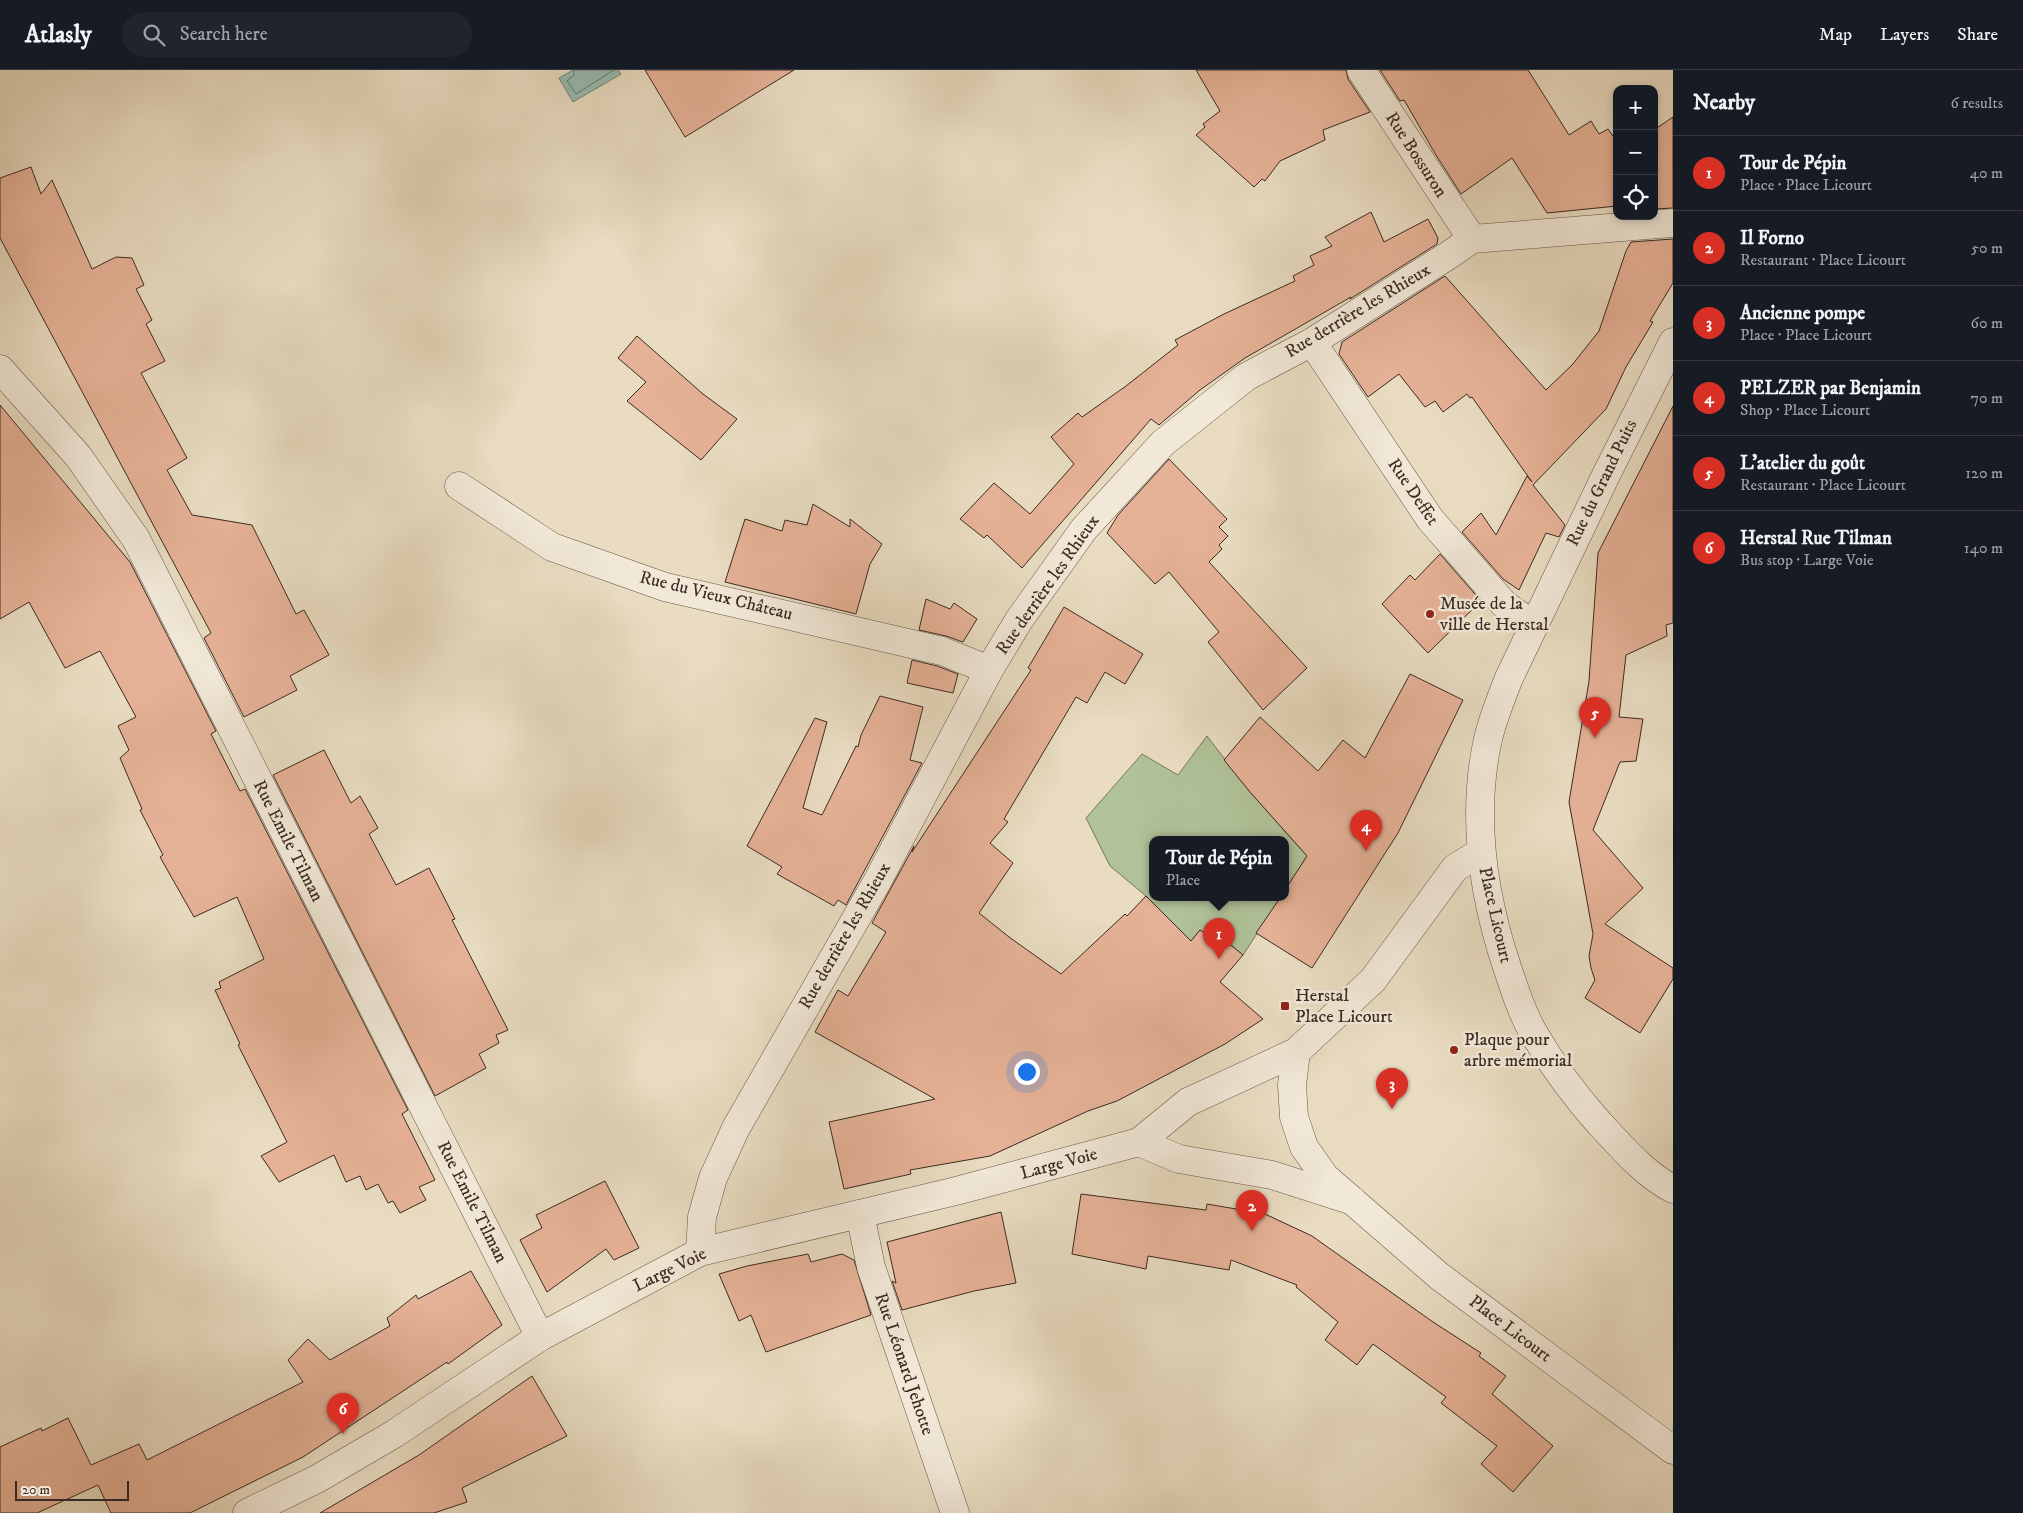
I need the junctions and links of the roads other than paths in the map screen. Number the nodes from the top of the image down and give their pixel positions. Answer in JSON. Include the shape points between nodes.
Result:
{"nodes":[{"id":1,"x":1361,"y":70,"type":"edge"},
{"id":2,"x":1673,"y":224,"type":"edge"},
{"id":3,"x":1472,"y":239,"type":"junction"},
{"id":4,"x":1312,"y":342,"type":"junction"},
{"id":5,"x":1673,"y":342,"type":"edge"},
{"id":6,"x":0,"y":369,"type":"edge"},
{"id":7,"x":459,"y":486,"type":"dead end"},
{"id":8,"x":1533,"y":625,"type":"junction"},
{"id":9,"x":989,"y":670,"type":"junction"},
{"id":10,"x":1481,"y":852,"type":"junction"},
{"id":11,"x":1296,"y":1052,"type":"junction"},
{"id":12,"x":1139,"y":1142,"type":"junction"},
{"id":13,"x":1673,"y":1189,"type":"edge"},
{"id":14,"x":1353,"y":1201,"type":"junction"},
{"id":15,"x":860,"y":1214,"type":"junction"},
{"id":16,"x":700,"y":1252,"type":"junction"},
{"id":17,"x":540,"y":1337,"type":"junction"},
{"id":18,"x":1673,"y":1450,"type":"edge"},
{"id":19,"x":247,"y":1513,"type":"edge"},
{"id":20,"x":955,"y":1513,"type":"edge"}],
"edges":[{"from":1,"to":3,"type":"street","name":"Rue Bossuron"},
{"from":2,"to":3,"type":"street"},
{"from":3,"to":4,"type":"street","name":"Rue derrière les Rhieux"},
{"from":4,"to":8,"type":"street","name":"Rue Deffet","via":[[1430,520],[1504,604]]},
{"from":4,"to":9,"type":"street","name":"Rue derrière les Rhieux","via":[[1246,377],[1163,443],[1084,529],[1019,620]]},
{"from":5,"to":8,"type":"street","name":"Rue du Grand Puits"},
{"from":6,"to":17,"type":"street","name":"Rue Emile Tilman","via":[[78,456],[136,539]]},
{"from":7,"to":9,"type":"street","name":"Rue du Vieux Château","via":[[552,547],[665,587],[942,651]]},
{"from":8,"to":10,"type":"street","name":"Place Licourt","via":[[1509,678],[1488,739],[1482,789]]},
{"from":9,"to":16,"type":"street","name":"Rue derrière les Rhieux","via":[[877,882],[736,1128],[714,1178],[702,1217]]},
{"from":10,"to":11,"type":"street","name":"Place Licourt","via":[[1455,868],[1373,980]]},
{"from":10,"to":13,"type":"street","name":"Place Licourt","via":[[1497,939],[1533,1031],[1586,1108],[1635,1160]]},
{"from":11,"to":12,"type":"street","name":"Place Licourt","via":[[1188,1102]]},
{"from":11,"to":14,"type":"street","name":"Place Licourt","via":[[1292,1085],[1294,1118],[1304,1147],[1324,1177]]},
{"from":12,"to":14,"type":"street","name":"Place Licourt","via":[[1179,1159],[1272,1175]]},
{"from":12,"to":15,"type":"street","name":"Large Voie"},
{"from":14,"to":18,"type":"street","name":"Place Licourt","via":[[1439,1276]]},
{"from":15,"to":16,"type":"street","name":"Large Voie"},
{"from":15,"to":20,"type":"street","name":"Rue Léonard Jehotte","via":[[871,1267]]},
{"from":16,"to":17,"type":"street","name":"Large Voie"},
{"from":17,"to":19,"type":"street","name":"Large Voie","via":[[394,1434],[317,1479]]}]}
